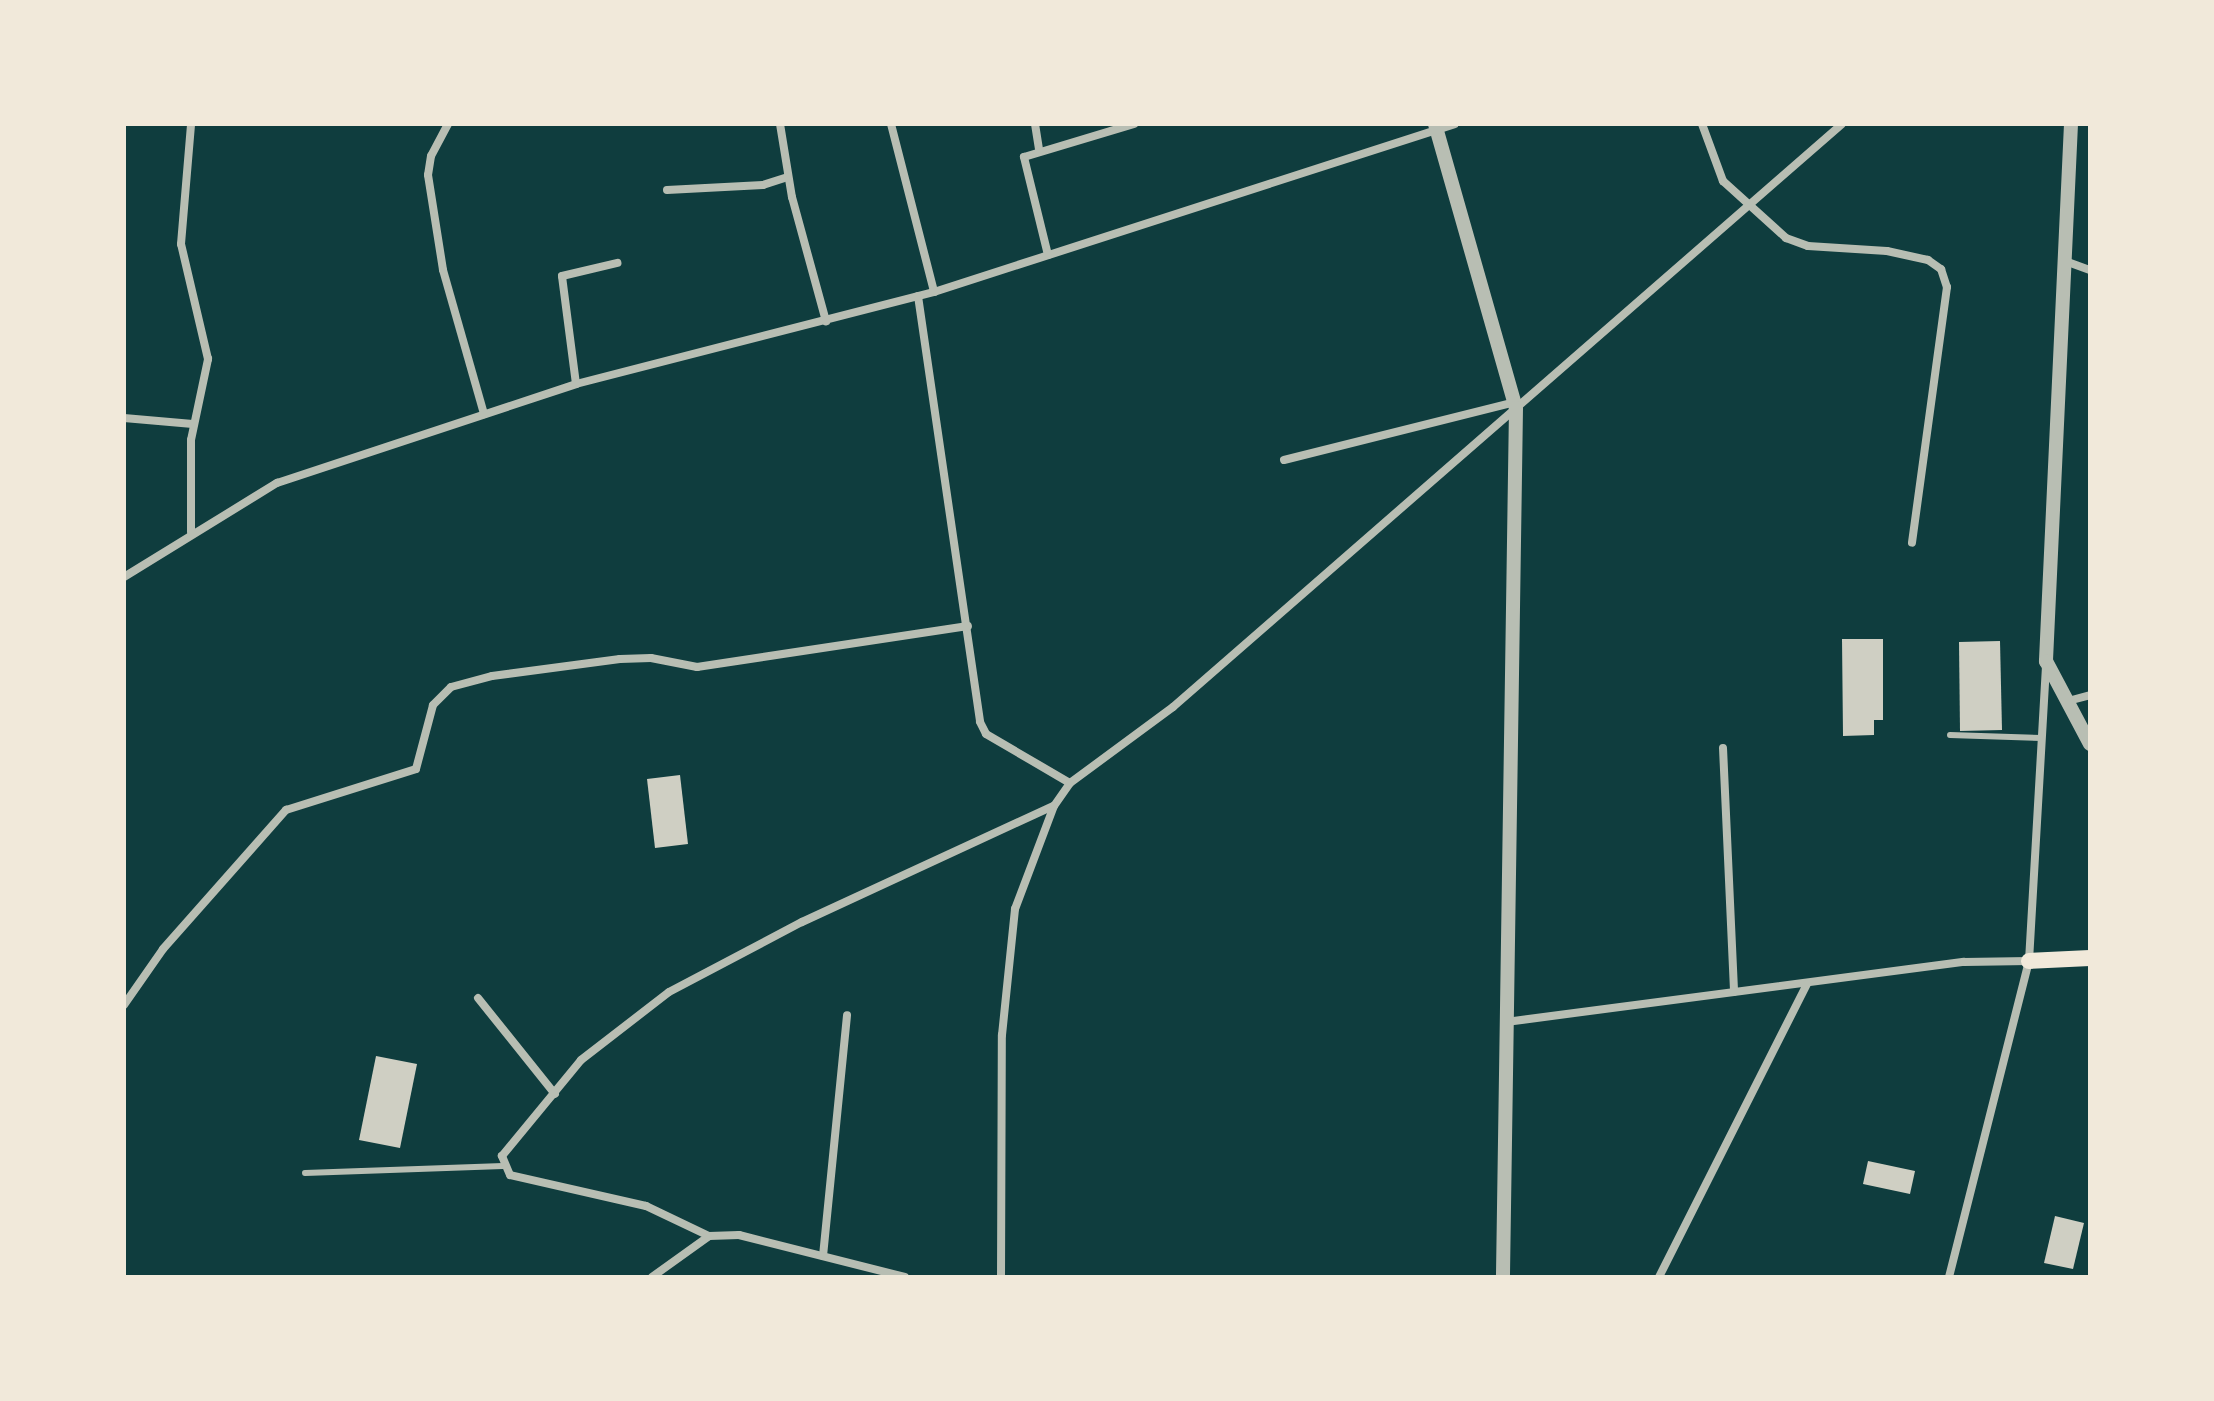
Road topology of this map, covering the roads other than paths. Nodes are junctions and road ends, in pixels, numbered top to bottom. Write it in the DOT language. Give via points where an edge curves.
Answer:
graph roads {
  1 [pos="191,124"];
  2 [pos="448,124"];
  3 [pos="780,124"];
  4 [pos="891,124"];
  5 [pos="1035,124"];
  6 [pos="1134,124"];
  7 [pos="1455,124"];
  8 [pos="1702,124"];
  9 [pos="1842,124"];
  10 [pos="2071,124"];
  11 [pos="1436,127"];
  12 [pos="1039,149"];
  13 [pos="788,177"];
  14 [pos="667,190"];
  15 [pos="1751,202"];
  16 [pos="1048,255"];
  17 [pos="2065,261"];
  18 [pos="617,263"];
  19 [pos="2090,270"];
  20 [pos="934,292"];
  21 [pos="918,296"];
  22 [pos="826,321"];
  23 [pos="576,384"];
  24 [pos="1516,405"];
  25 [pos="484,414"];
  26 [pos="124,418"];
  27 [pos="193,424"];
  28 [pos="1284,460"];
  29 [pos="191,532"];
  30 [pos="1912,543"];
  31 [pos="124,577"];
  32 [pos="968,626"];
  33 [pos="2046,661"];
  34 [pos="2090,695"];
  35 [pos="2068,701"];
  36 [pos="1950,735"];
  37 [pos="2042,738"];
  38 [pos="2090,744"];
  39 [pos="1723,748"];
  40 [pos="1070,783"];
  41 [pos="1054,806"];
  42 [pos="2090,958"];
  43 [pos="2029,961"];
  44 [pos="1807,984"];
  45 [pos="1734,992"];
  46 [pos="478,998"];
  47 [pos="124,1005"];
  48 [pos="847,1015"];
  49 [pos="1506,1022"];
  50 [pos="555,1094"];
  51 [pos="503,1166"];
  52 [pos="305,1173"];
  53 [pos="709,1236"];
  54 [pos="823,1256"];
  55 [pos="652,1277"];
  56 [pos="905,1277"];
  57 [pos="1001,1277"];
  58 [pos="1503,1277"];
  59 [pos="1659,1277"];
  60 [pos="1949,1277"];
  1 -- 27 [label="street" via="181,244 208,359"];
  2 -- 25 [label="street" via="431,156 428,175 443,270"];
  3 -- 13 [label="street"];
  4 -- 20 [label="street"];
  5 -- 12 [label="street"];
  6 -- 12 [label="street"];
  7 -- 11 [label="street"];
  8 -- 15 [label="street" via="1723,181"];
  9 -- 15 [label="street"];
  10 -- 17 [label="street"];
  11 -- 16 [label="street"];
  11 -- 24 [label="street"];
  12 -- 16 [label="street" via="1023,161"];
  13 -- 14 [label="street" via="763,185"];
  13 -- 22 [label="street"];
  15 -- 24 [label="street"];
  15 -- 30 [label="street" via="1797,244 1887,251 1928,260 1941,269 1947,287"];
  16 -- 20 [label="street"];
  17 -- 19 [label="street"];
  17 -- 33 [label="street"];
  18 -- 23 [label="street" via="562,276"];
  20 -- 21 [label="street"];
  21 -- 22 [label="street"];
  21 -- 32 [label="street"];
  22 -- 23 [label="street"];
  23 -- 25 [label="street"];
  24 -- 28 [label="street"];
  24 -- 40 [label="street" via="1173,707"];
  24 -- 49 [label="street"];
  25 -- 29 [label="street" via="277,483"];
  26 -- 27 [label="street"];
  27 -- 29 [label="street"];
  29 -- 31 [label="street"];
  32 -- 40 [label="street" via="986,734"];
  32 -- 47 [label="street" via="697,667 651,658 620,659 492,676 451,687 433,705 416,769 286,810 163,949"];
  33 -- 35 [label="street"];
  33 -- 37 [label="street"];
  34 -- 35 [label="street"];
  35 -- 38 [label="street"];
  36 -- 37 [label="lane"];
  37 -- 43 [label="street"];
  39 -- 45 [label="street"];
  40 -- 41 [label="street"];
  41 -- 50 [label="street" via="802,922 669,992 581,1060"];
  41 -- 57 [label="street" via="1015,909 1007,971"];
  42 -- 43 [label="main road"];
  43 -- 44 [label="street" via="1964,962"];
  43 -- 60 [label="street"];
  44 -- 45 [label="street"];
  44 -- 59 [label="street"];
  45 -- 49 [label="street"];
  46 -- 50 [label="street"];
  48 -- 54 [label="street"];
  49 -- 58 [label="street"];
  50 -- 51 [label="street" via="502,1156"];
  51 -- 52 [label="lane"];
  51 -- 53 [label="street" via="510,1175 646,1206"];
  53 -- 54 [label="street" via="739,1235"];
  53 -- 55 [label="street"];
  54 -- 56 [label="street"];
}
